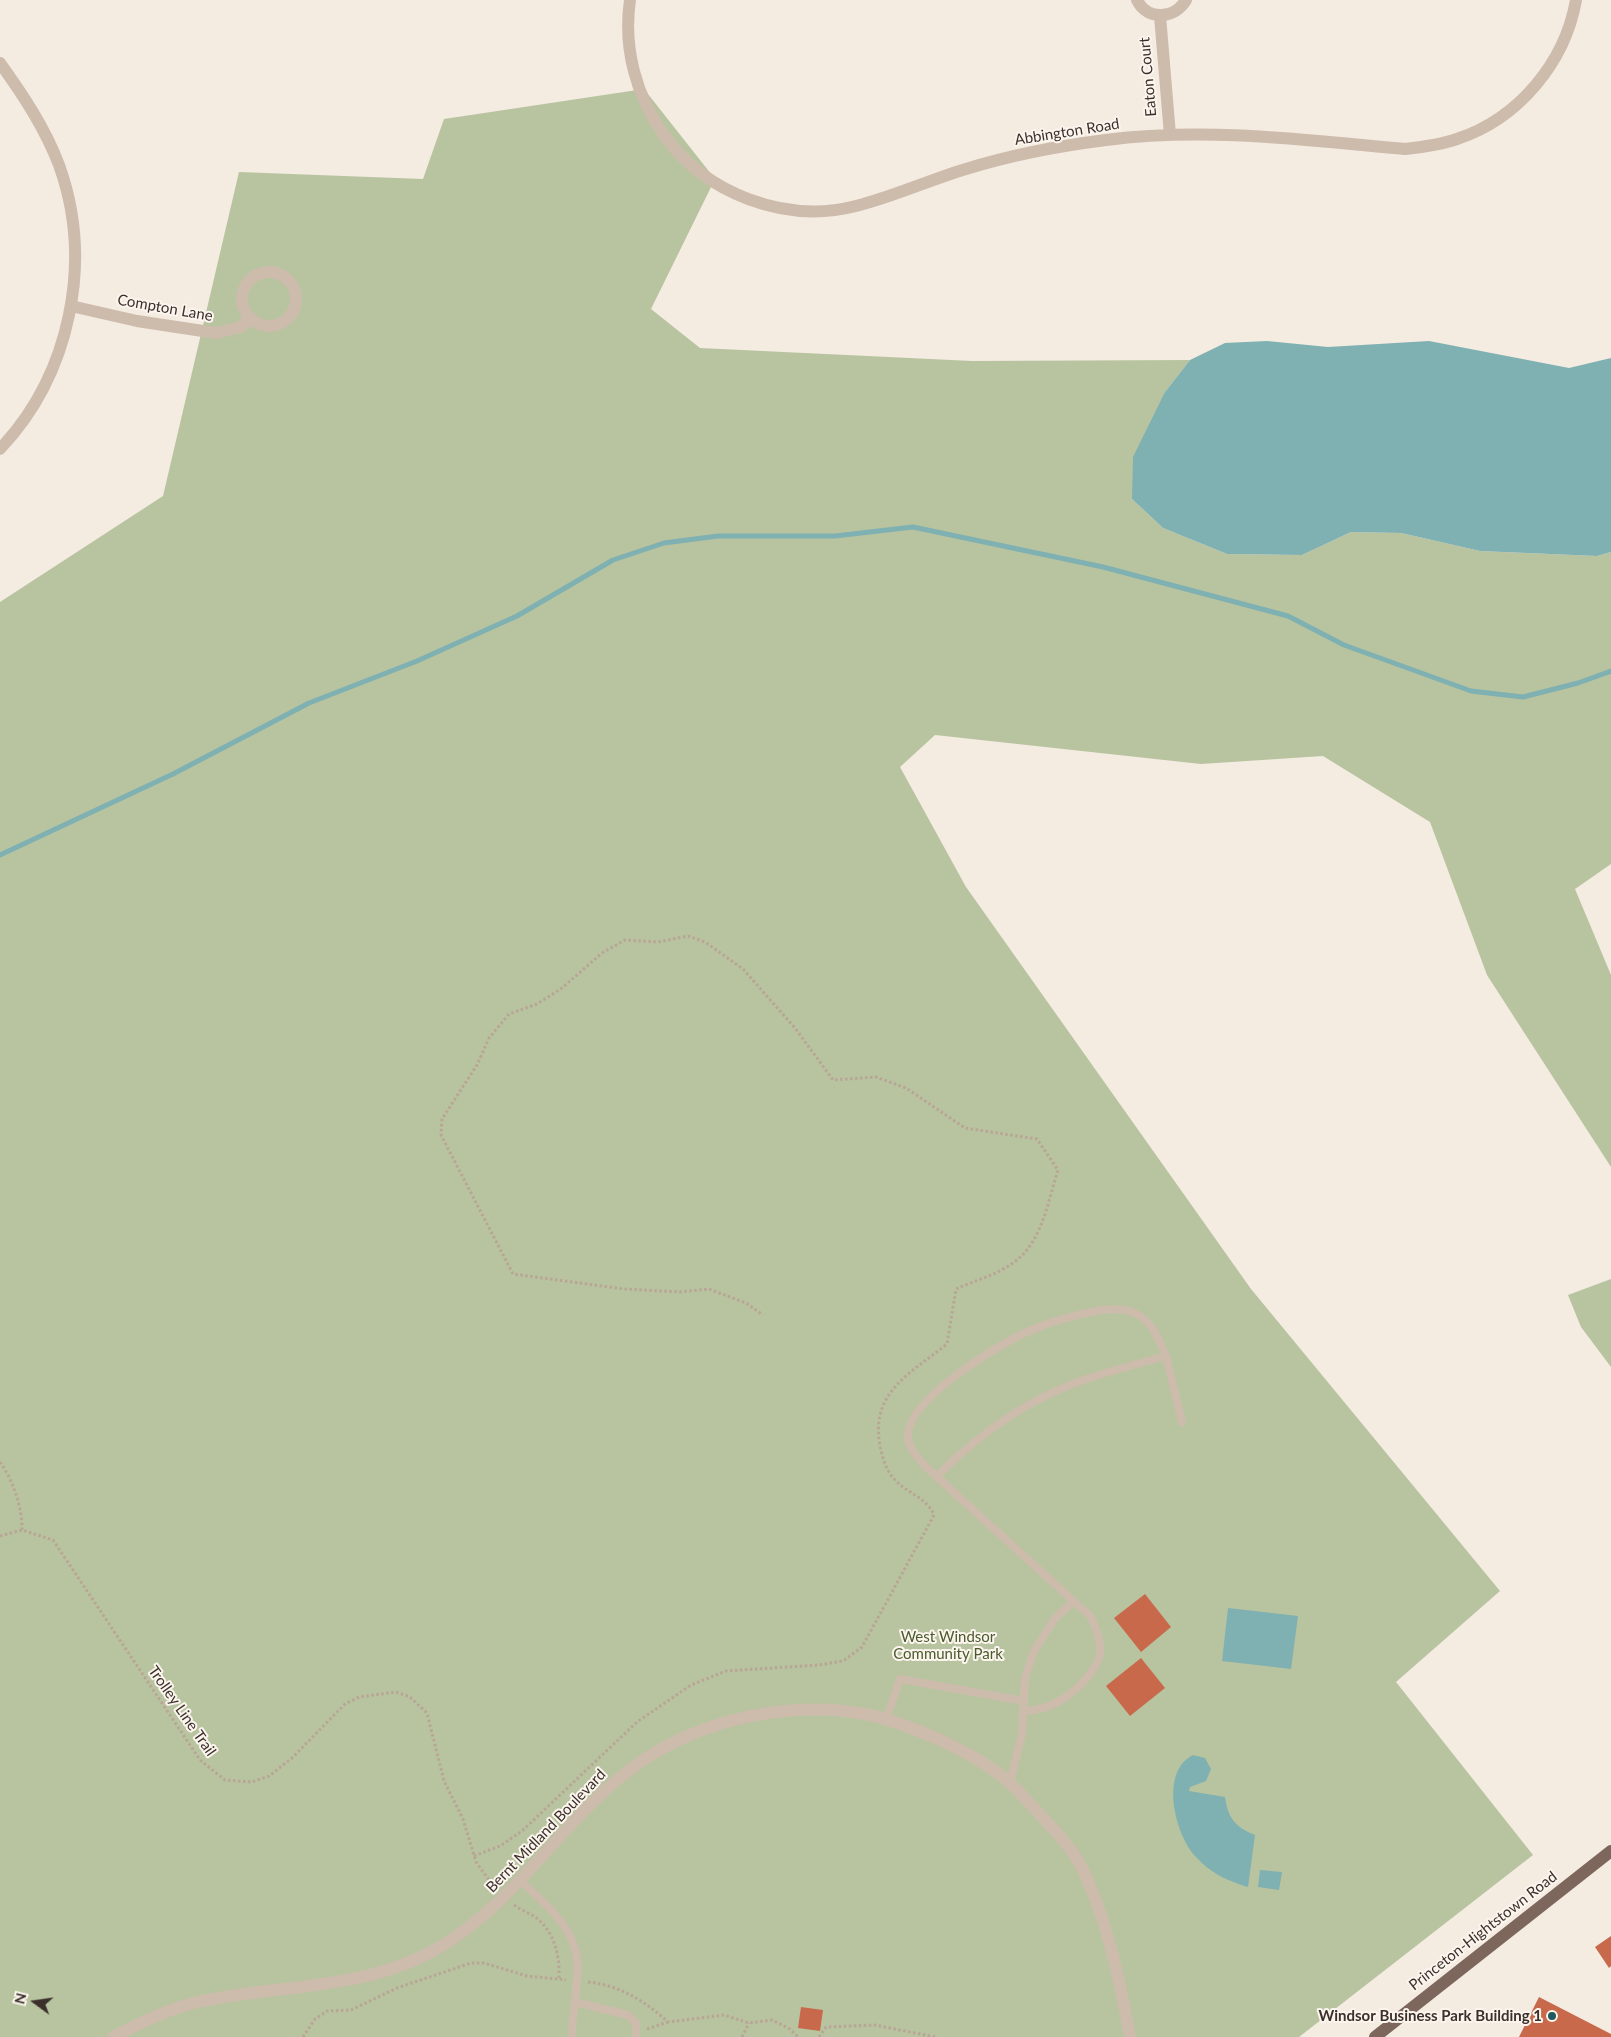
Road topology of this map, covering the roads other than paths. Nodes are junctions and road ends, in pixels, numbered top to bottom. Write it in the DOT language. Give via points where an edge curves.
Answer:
graph roads {
  1 [pos="630,0"];
  2 [pos="1137,0"];
  3 [pos="1186,0"];
  4 [pos="1576,0"];
  5 [pos="1160,16"];
  6 [pos="0,63"];
  7 [pos="1170,135"];
  8 [pos="71,306"];
  9 [pos="250,318"];
  10 [pos="0,449"];
  11 [pos="1166,1356"];
  12 [pos="1182,1422"];
  13 [pos="937,1476"];
  14 [pos="1073,1602"];
  15 [pos="1024,1701"];
  16 [pos="1023,1712"];
  17 [pos="886,1720"];
  18 [pos="1010,1783"];
  19 [pos="1611,1851"];
  20 [pos="520,1881"];
  21 [pos="575,2002"];
  22 [pos="636,2034"];
  23 [pos="113,2037"];
  24 [pos="572,2037"];
  25 [pos="1130,2037"];
  26 [pos="1375,2037"];
  1 -- 7 [label="street, Abbington Road" via="628,42 634,71 656,124 694,168 718,185 768,206 800,211 855,206 997,160 1107,140"];
  2 -- 5 [label="street, Eaton Court" via="1146,11"];
  3 -- 5 [label="street, Eaton Court" via="1176,11"];
  4 -- 7 [label="street, Abbington Road" via="1563,43 1532,90 1511,110 1458,139 1405,149 1238,134"];
  5 -- 7 [label="street, Eaton Court"];
  6 -- 8 [label="street" via="33,111 59,166 70,203 75,272"];
  8 -- 9 [label="street, Compton Lane" via="137,321 216,333 241,327"];
  8 -- 10 [label="street" via="62,344 48,380 31,410"];
  9 -- 9 [label="street" via="269,326 285,321 296,303 295,291 288,280 278,273 254,276 242,295 242,304"];
  11 -- 12 [label="lane"];
  11 -- 13 [label="lane" via="1088,1378 1040,1399 964,1449"];
  11 -- 13 [label="lane" via="1152,1325 1129,1311 1094,1311 1030,1331 982,1356 938,1390 914,1414 908,1432 909,1446"];
  13 -- 14 [label="lane"];
  14 -- 15 [label="lane" via="1055,1618 1034,1651 1025,1678"];
  14 -- 16 [label="lane" via="1092,1617 1098,1634 1099,1657 1089,1674 1071,1693 1050,1706"];
  15 -- 16 [label="lane"];
  15 -- 17 [label="lane" via="900,1679"];
  16 -- 18 [label="lane" via="1022,1734"];
  17 -- 18 [label="street, Bernt Midland Boulevard" via="968,1753"];
  17 -- 20 [label="street, Bernt Midland Boulevard" via="871,1715 822,1710 772,1713 722,1722 681,1740 645,1758 604,1790"];
  18 -- 25 [label="street, Bernt Midland Boulevard" via="1057,1832 1081,1867 1118,1970"];
  19 -- 26 [label="main road, Princeton-Hightstown Road"];
  20 -- 21 [label="lane" via="545,1903 567,1930 578,1958"];
  20 -- 23 [label="street, Bernt Midland Boulevard" via="505,1898 438,1948 392,1970 315,1986 198,2002 154,2016"];
  21 -- 22 [label="lane" via="628,2015 636,2024"];
  21 -- 24 [label="lane"];
}
